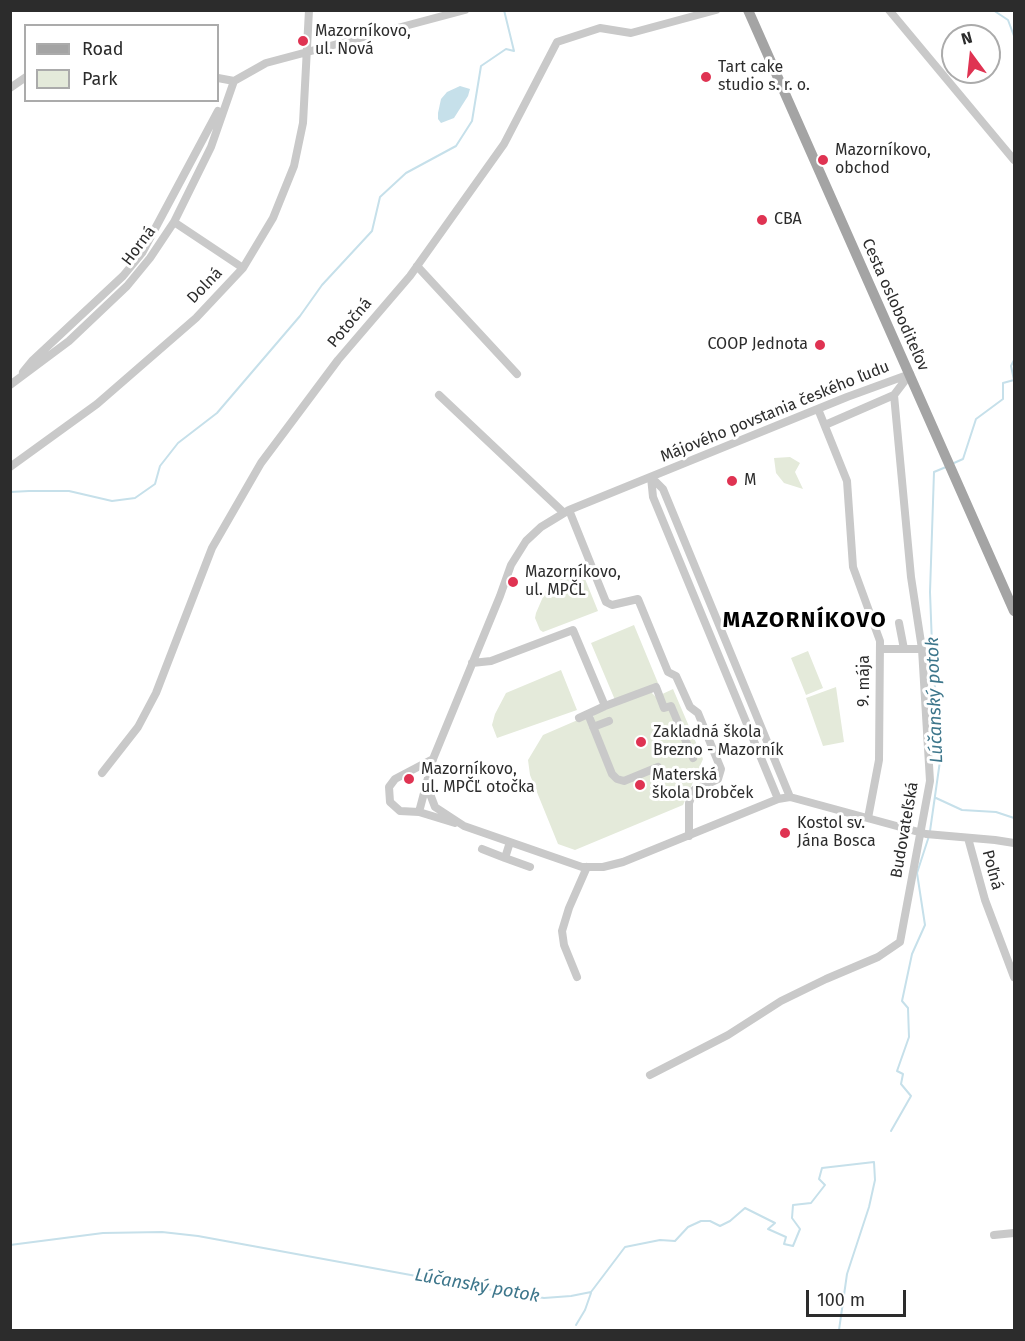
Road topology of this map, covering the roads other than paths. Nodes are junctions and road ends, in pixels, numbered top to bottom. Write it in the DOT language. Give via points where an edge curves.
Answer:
graph roads {
  1 [pos="309,10"];
  2 [pos="465,10"];
  3 [pos="716,10"];
  4 [pos="748,10"];
  5 [pos="889,10"];
  6 [pos="308,53"];
  7 [pos="24,78"];
  8 [pos="219,78"];
  9 [pos="234,81"];
  10 [pos="10,88"];
  11 [pos="228,93"];
  12 [pos="1014,160"];
  13 [pos="174,222"];
  14 [pos="417,266"];
  15 [pos="243,268"];
  16 [pos="517,374"];
  17 [pos="910,374"];
  18 [pos="19,377"];
  19 [pos="10,385"];
  20 [pos="439,395"];
  21 [pos="894,395"];
  22 [pos="818,409"];
  23 [pos="825,425"];
  24 [pos="10,467"];
  25 [pos="651,477"];
  26 [pos="567,512"];
  27 [pos="1014,610"];
  28 [pos="899,623"];
  29 [pos="880,649"];
  30 [pos="904,649"];
  31 [pos="922,649"];
  32 [pos="472,663"];
  33 [pos="605,706"];
  34 [pos="588,714"];
  35 [pos="579,718"];
  36 [pos="609,721"];
  37 [pos="593,728"];
  38 [pos="693,758"];
  39 [pos="433,759"];
  40 [pos="658,767"];
  41 [pos="102,773"];
  42 [pos="427,786"];
  43 [pos="790,796"];
  44 [pos="778,799"];
  45 [pos="419,812"];
  46 [pos="868,818"];
  47 [pos="464,826"];
  48 [pos="927,834"];
  49 [pos="689,836"];
  50 [pos="968,837"];
  51 [pos="510,842"];
  52 [pos="1014,843"];
  53 [pos="482,849"];
  54 [pos="505,858"];
  55 [pos="530,867"];
  56 [pos="587,867"];
  57 [pos="577,977"];
  58 [pos="1014,977"];
  59 [pos="650,1075"];
  60 [pos="1014,1233"];
  61 [pos="994,1235"];
  1 -- 6 [label="street, Dolná"];
  2 -- 6 [label="street"];
  3 -- 14 [label="street, Potočná" via="631,33 600,28 557,42 504,144"];
  4 -- 17 [label="main road, Cesta osloboditeľov"];
  5 -- 12 [label="street"];
  6 -- 9 [label="street" via="266,63"];
  6 -- 15 [label="street, Dolná" via="303,123 294,166 273,218"];
  7 -- 10 [label="street"];
  8 -- 9 [label="street"];
  9 -- 11 [label="street, Horná"];
  11 -- 13 [label="street, Horná" via="211,147"];
  11 -- 18 [label="street, Horná" via="142,253"];
  13 -- 15 [label="street"];
  13 -- 18 [label="street, Horná" via="127,286 69,341"];
  14 -- 16 [label="street"];
  14 -- 41 [label="street, Potočná" via="338,360 261,463 212,548 156,693 138,727"];
  15 -- 24 [label="street, Dolná" via="196,318 98,404"];
  17 -- 21 [label="street"];
  17 -- 22 [label="street, Májového povstania českého ľudu"];
  17 -- 27 [label="main road, Cesta osloboditeľov"];
  18 -- 19 [label="street, Horná"];
  20 -- 26 [label="street"];
  21 -- 23 [label="street"];
  21 -- 31 [label="street, Budovateľská" via="911,578"];
  22 -- 23 [label="street, 9. mája"];
  22 -- 25 [label="street, Májového povstania českého ľudu"];
  23 -- 29 [label="street, 9. mája" via="847,482 853,567"];
  25 -- 26 [label="street, Májového povstania českého ľudu"];
  25 -- 43 [label="street" via="663,489"];
  25 -- 44 [label="street, Májového povstania českého ľudu" via="653,497"];
  26 -- 32 [label="street, Májového povstania českého ľudu" via="541,527 516,555"];
  26 -- 49 [label="street" via="606,602 612,605 638,599 668,672 676,676 690,707 698,713 721,769 718,779 694,790 689,803"];
  28 -- 30 [label="street"];
  29 -- 30 [label="street"];
  29 -- 46 [label="street, 9. mája" via="879,760"];
  30 -- 31 [label="street"];
  31 -- 48 [label="street, Budovateľská" via="930,781"];
  32 -- 33 [label="street" via="490,661 573,630"];
  32 -- 39 [label="street, Májového povstania českého ľudu"];
  33 -- 34 [label="street"];
  33 -- 38 [label="street" via="656,687 664,708 671,706"];
  34 -- 35 [label="street"];
  34 -- 37 [label="street"];
  36 -- 37 [label="street"];
  37 -- 40 [label="street" via="617,779 624,781"];
  39 -- 42 [label="street, Májového povstania českého ľudu"];
  39 -- 45 [label="street" via="395,779 389,787 390,802 400,811"];
  42 -- 45 [label="street, Májového povstania českého ľudu"];
  42 -- 47 [label="street" via="435,807"];
  43 -- 44 [label="street"];
  43 -- 46 [label="street"];
  44 -- 49 [label="street"];
  45 -- 47 [label="street"];
  46 -- 48 [label="street"];
  47 -- 51 [label="street"];
  48 -- 50 [label="street"];
  48 -- 59 [label="street, Budovateľská" via="900,942 878,957 781,1001 728,1035"];
  49 -- 56 [label="street" via="623,862"];
  50 -- 52 [label="street"];
  50 -- 58 [label="street, Poľná" via="985,900"];
  51 -- 54 [label="street"];
  51 -- 56 [label="street"];
  53 -- 54 [label="street"];
  54 -- 55 [label="street"];
  56 -- 57 [label="street" via="562,931"];
  60 -- 61 [label="street"];
}
